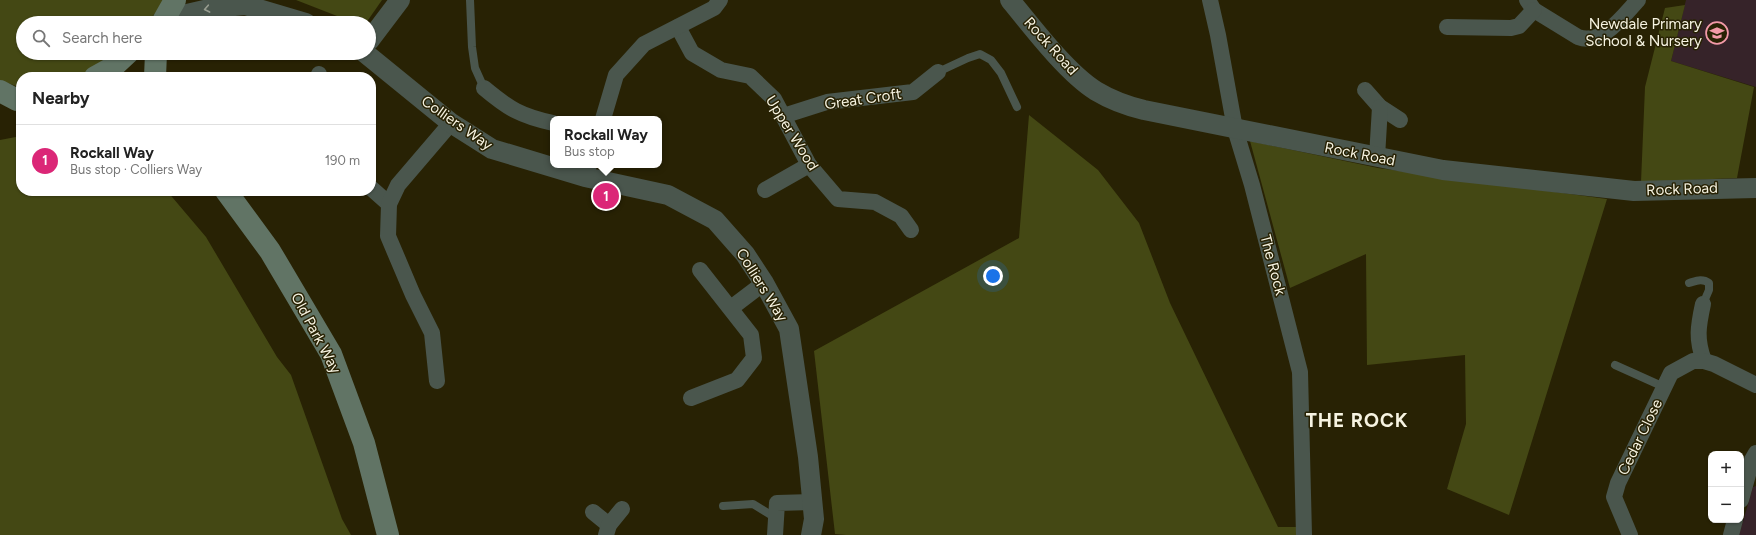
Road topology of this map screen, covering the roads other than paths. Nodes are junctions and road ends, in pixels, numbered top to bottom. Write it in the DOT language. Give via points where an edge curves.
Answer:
graph roads {
  1 [pos="175,0"];
  2 [pos="400,0"];
  3 [pos="470,0"];
  4 [pos="720,0"];
  5 [pos="1010,0"];
  6 [pos="1210,0"];
  7 [pos="1638,0"];
  8 [pos="242,3"];
  9 [pos="1531,5"];
  10 [pos="166,16"];
  11 [pos="182,16"];
  12 [pos="284,16"];
  13 [pos="678,27"];
  14 [pos="1447,27"];
  15 [pos="376,32"];
  16 [pos="120,60"];
  17 [pos="156,60"];
  18 [pos="374,60"];
  19 [pos="104,72"];
  20 [pos="155,72"];
  21 [pos="938,72"];
  22 [pos="484,88"];
  23 [pos="1366,90"];
  24 [pos="1016,106"];
  25 [pos="1380,107"];
  26 [pos="604,116"];
  27 [pos="783,116"];
  28 [pos="1400,120"];
  29 [pos="451,122"];
  30 [pos="550,122"];
  31 [pos="1235,129"];
  32 [pos="1377,157"];
  33 [pos="550,162"];
  34 [pos="809,165"];
  35 [pos="574,168"];
  36 [pos="587,171"];
  37 [pos="1756,188"];
  38 [pos="765,190"];
  39 [pos="376,192"];
  40 [pos="230,196"];
  41 [pos="389,204"];
  42 [pos="911,230"];
  43 [pos="700,270"];
  44 [pos="764,283"];
  45 [pos="1689,283"];
  46 [pos="1703,304"];
  47 [pos="731,308"];
  48 [pos="1704,361"];
  49 [pos="1615,365"];
  50 [pos="437,381"];
  51 [pos="1756,385"];
  52 [pos="1664,387"];
  53 [pos="691,398"];
  54 [pos="1756,453"];
  55 [pos="1744,489"];
  56 [pos="812,502"];
  57 [pos="723,506"];
  58 [pos="622,508"];
  59 [pos="592,512"];
  60 [pos="776,518"];
  61 [pos="1734,523"];
  62 [pos="607,530"];
  63 [pos="388,535"];
  64 [pos="775,535"];
  65 [pos="811,535"];
  66 [pos="1304,535"];
  67 [pos="1630,535"];
  68 [pos="1731,535"];
  1 -- 10 [label="main road"];
  2 -- 15 [label="street"];
  3 -- 22 [label="lane" via="475,68"];
  4 -- 13 [label="street" via="714,8"];
  5 -- 31 [label="street, Rock Road" via="1068,66 1086,84 1099,92 1136,108"];
  6 -- 31 [label="street, The Rock"];
  7 -- 9 [label="street" via="1603,34 1586,40"];
  8 -- 11 [label="street, one-way"];
  8 -- 12 [label="street"];
  9 -- 14 [label="street" via="1519,26"];
  13 -- 26 [label="street" via="644,44 616,75"];
  13 -- 27 [label="street, Upper Wood" via="692,53 721,70 750,76 774,99"];
  16 -- 19 [label="main road"];
  17 -- 20 [label="main road"];
  18 -- 29 [label="street, Colliers Way"];
  21 -- 24 [label="lane" via="980,54 991,60 1001,73"];
  21 -- 27 [label="street, Great Croft" via="914,92 827,102"];
  22 -- 30 [label="street" via="505,106 532,119"];
  23 -- 25 [label="street"];
  25 -- 28 [label="street"];
  25 -- 32 [label="street"];
  27 -- 34 [label="street, Upper Wood"];
  29 -- 33 [label="street, Colliers Way" via="492,149"];
  29 -- 41 [label="street" via="398,185"];
  31 -- 32 [label="street, Rock Road"];
  31 -- 66 [label="street, The Rock" via="1300,372"];
  32 -- 37 [label="street, Rock Road" via="1443,170 1634,191"];
  34 -- 38 [label="street"];
  34 -- 42 [label="street, Upper Wood" via="838,199 876,202 901,216"];
  35 -- 36 [label="street, Colliers Way"];
  36 -- 44 [label="street, Colliers Way" via="668,194 714,220 745,254"];
  39 -- 41 [label="street"];
  40 -- 63 [label="main road, Old Park Way" via="270,251 331,354 364,443"];
  41 -- 50 [label="street" via="388,236 432,333"];
  43 -- 47 [label="street"];
  44 -- 47 [label="street"];
  44 -- 56 [label="street, Colliers Way" via="789,329"];
  45 -- 46 [label="lane" via="1699,280 1709,283"];
  46 -- 48 [label="street" via="1698,334 1699,348"];
  47 -- 53 [label="street" via="751,335 754,358 737,380"];
  48 -- 51 [label="street"];
  48 -- 52 [label="street, Cedar Close" via="1694,361 1671,373"];
  49 -- 52 [label="lane"];
  52 -- 67 [label="street, Cedar Close" via="1618,483 1614,497"];
  54 -- 55 [label="street"];
  56 -- 60 [label="street" via="777,503"];
  56 -- 65 [label="street, Colliers Way" via="814,519"];
  57 -- 60 [label="lane" via="753,504"];
  58 -- 62 [label="street"];
  59 -- 62 [label="street"];
  60 -- 64 [label="street"];
  61 -- 68 [label="street"];
}
